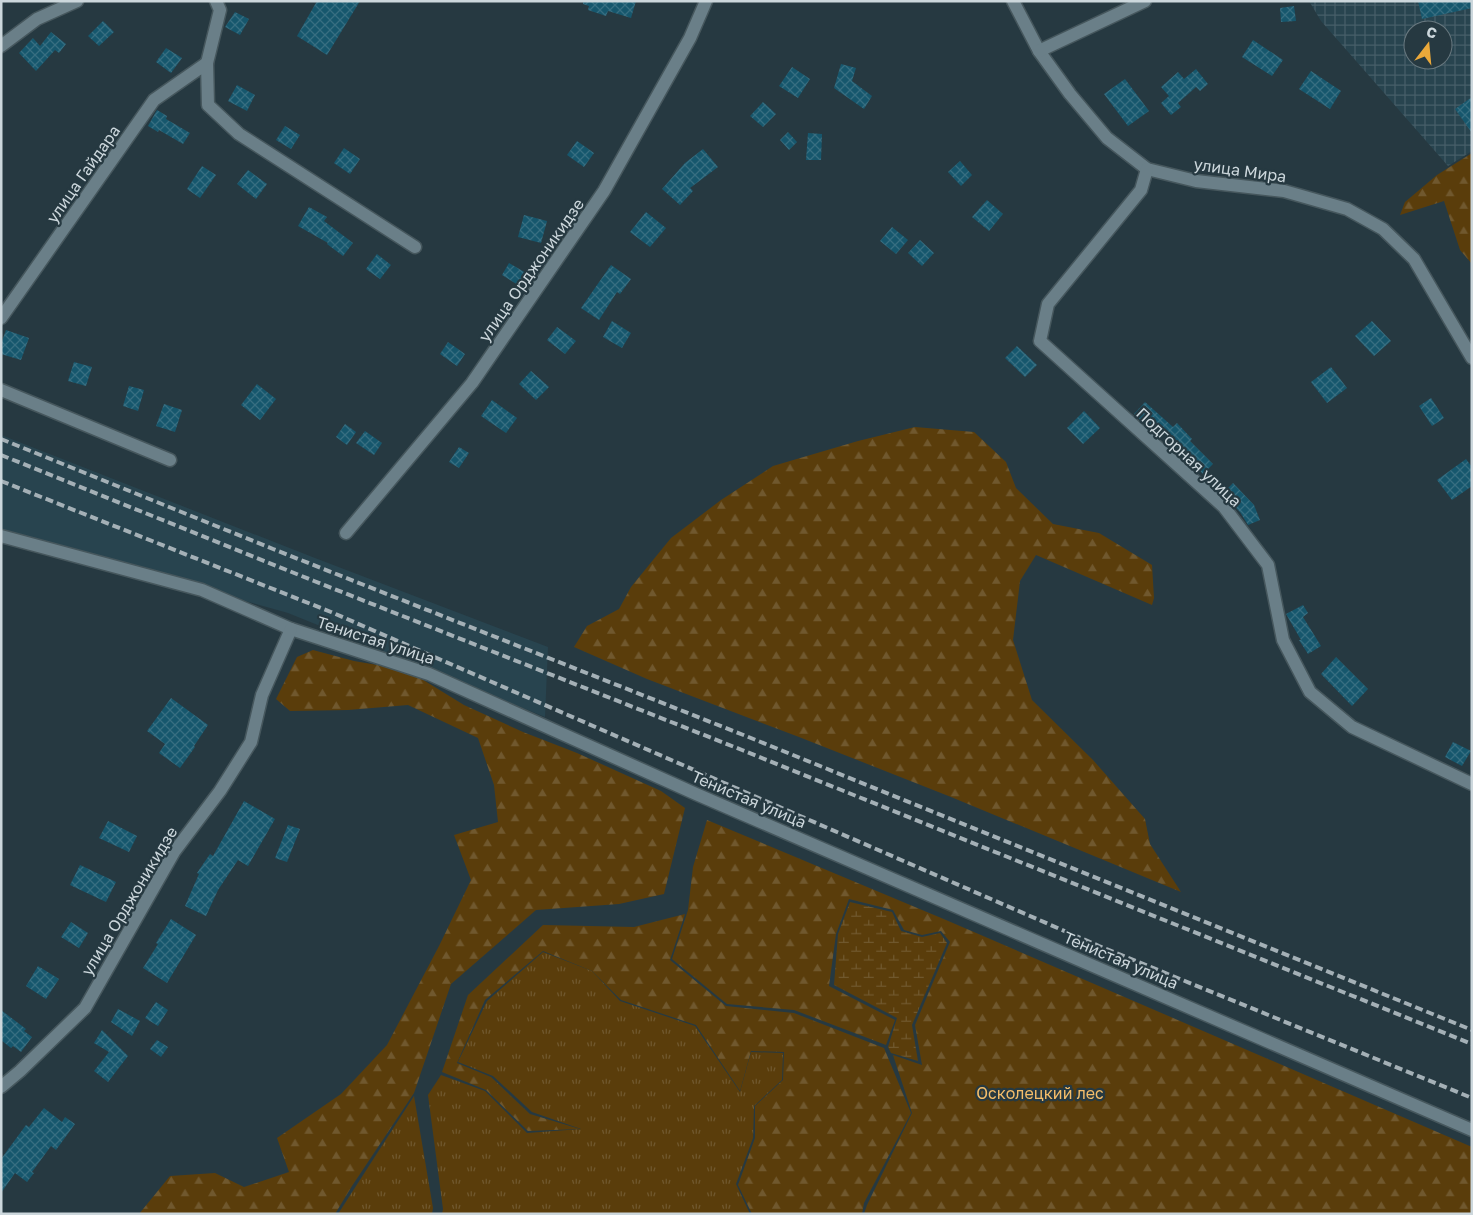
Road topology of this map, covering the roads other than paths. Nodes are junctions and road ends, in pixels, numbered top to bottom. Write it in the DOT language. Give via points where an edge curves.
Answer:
graph roads {
  1 [pos="77,1"];
  2 [pos="216,1"];
  3 [pos="706,1"];
  4 [pos="1013,1"];
  5 [pos="1145,1"];
  6 [pos="1,46"];
  7 [pos="1039,52"];
  8 [pos="206,63"];
  9 [pos="1147,170"];
  10 [pos="415,247"];
  11 [pos="1,318"];
  12 [pos="1472,358"];
  13 [pos="1,390"];
  14 [pos="170,460"];
  15 [pos="346,533"];
  16 [pos="1,536"];
  17 [pos="291,629"];
  18 [pos="1472,784"];
  19 [pos="1,1087"];
  20 [pos="1472,1130"];
  1 -- 6 [label="street" via="37,19"];
  2 -- 8 [label="street" via="220,10"];
  3 -- 15 [label="street, улица Орджоникидзе" via="690,38 604,191 472,384"];
  4 -- 7 [label="street, улица Мира"];
  5 -- 7 [label="street"];
  7 -- 9 [label="street, улица Мира" via="1107,138"];
  8 -- 10 [label="street" via="208,105 239,134"];
  8 -- 11 [label="street, улица Гайдара" via="154,100"];
  9 -- 12 [label="street, улица Мира" via="1196,181 1284,191 1347,209 1383,229 1414,259"];
  9 -- 18 [label="street, Подгорная улица" via="1141,190 1048,304 1040,341 1224,508 1268,565 1283,640 1310,692 1352,727"];
  13 -- 14 [label="street"];
  16 -- 17 [label="street, Тенистая улица" via="202,590"];
  17 -- 19 [label="street, улица Орджоникидзе" via="262,695 250,742 220,791 174,852 84,1008"];
  17 -- 20 [label="street, Тенистая улица" via="429,674 705,798"];
}
